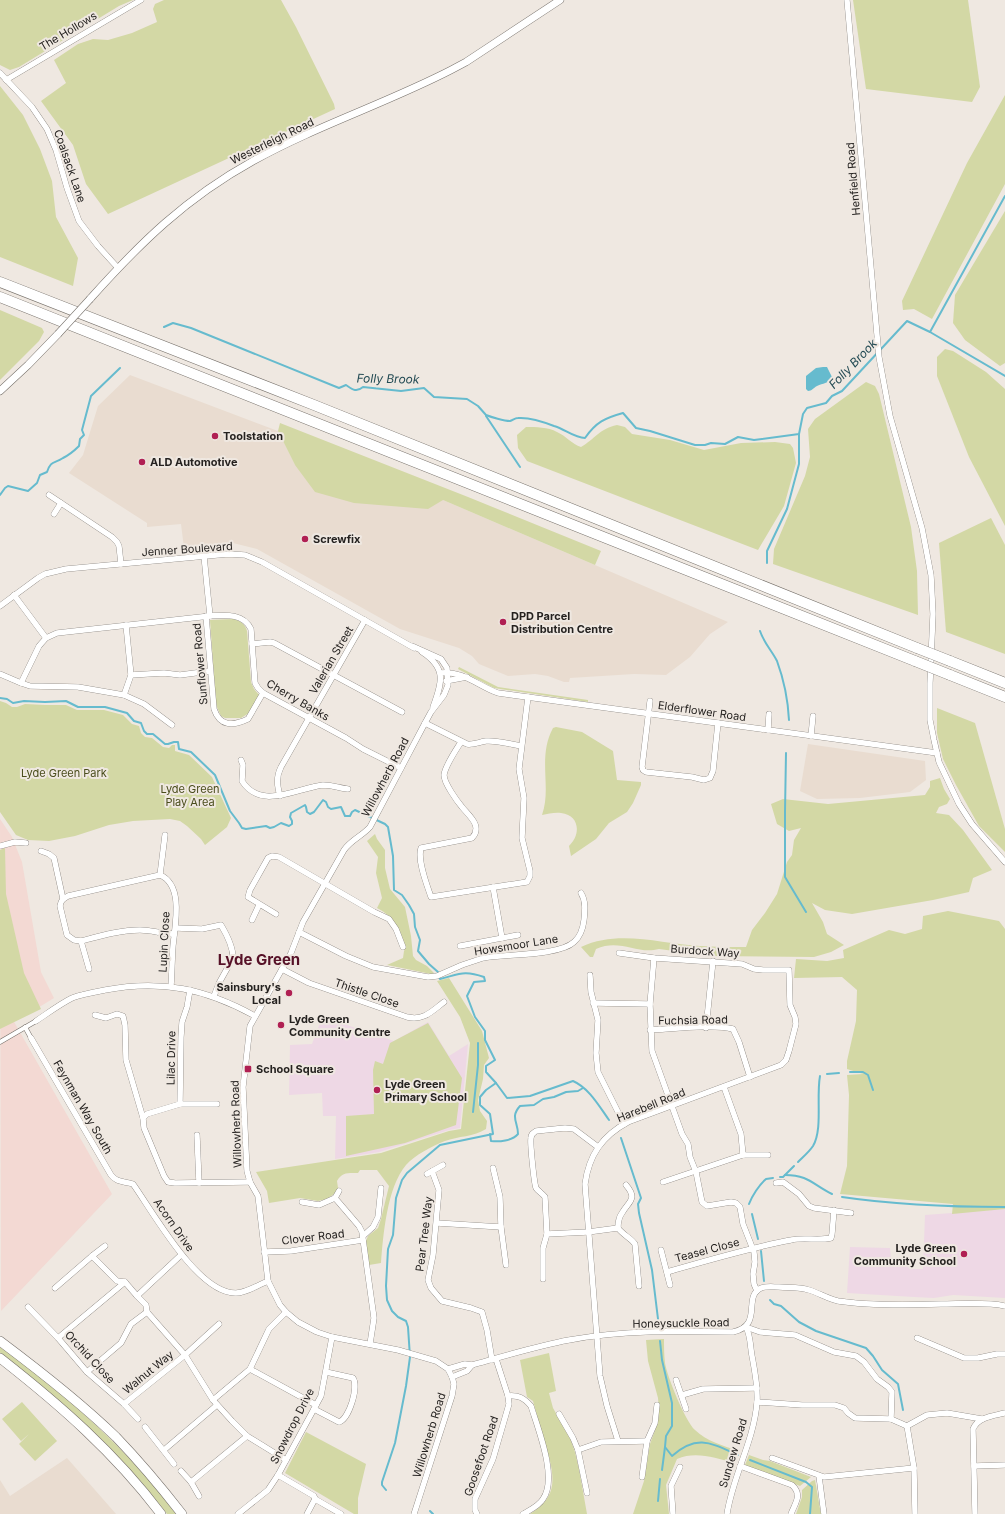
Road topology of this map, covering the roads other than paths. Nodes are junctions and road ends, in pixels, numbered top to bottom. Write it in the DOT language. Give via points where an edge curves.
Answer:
graph roads {
  1 [pos="140,0"];
  2 [pos="560,0"];
  3 [pos="847,0"];
  4 [pos="0,73"];
  5 [pos="6,80"];
  6 [pos="118,268"];
  7 [pos="0,282"];
  8 [pos="0,297"];
  9 [pos="0,391"];
  10 [pos="49,495"];
  11 [pos="61,503"];
  12 [pos="54,514"];
  13 [pos="204,556"];
  14 [pos="121,564"];
  15 [pos="14,595"];
  16 [pos="0,606"];
  17 [pos="208,616"];
  18 [pos="364,620"];
  19 [pos="126,625"];
  20 [pos="46,638"];
  21 [pos="252,644"];
  22 [pos="412,646"];
  23 [pos="210,671"];
  24 [pos="448,672"];
  25 [pos="440,673"];
  26 [pos="0,674"];
  27 [pos="131,675"];
  28 [pos="334,675"];
  29 [pos="468,677"];
  30 [pos="449,681"];
  31 [pos="441,682"];
  32 [pos="21,683"];
  33 [pos="1005,683"];
  34 [pos="263,693"];
  35 [pos="124,695"];
  36 [pos="528,697"];
  37 [pos="1005,697"];
  38 [pos="650,701"];
  39 [pos="402,712"];
  40 [pos="431,712"];
  41 [pos="649,714"];
  42 [pos="769,714"];
  43 [pos="813,716"];
  44 [pos="309,718"];
  45 [pos="425,723"];
  46 [pos="718,723"];
  47 [pos="172,725"];
  48 [pos="768,730"];
  49 [pos="811,736"];
  50 [pos="461,742"];
  51 [pos="521,746"];
  52 [pos="937,753"];
  53 [pos="241,760"];
  54 [pos="400,768"];
  55 [pos="348,789"];
  56 [pos="280,796"];
  57 [pos="165,834"];
  58 [pos="26,843"];
  59 [pos="0,846"];
  60 [pos="41,851"];
  61 [pos="1005,862"];
  62 [pos="160,875"];
  63 [pos="324,884"];
  64 [pos="493,887"];
  65 [pos="581,893"];
  66 [pos="63,898"];
  67 [pos="259,904"];
  68 [pos="276,914"];
  69 [pos="252,920"];
  70 [pos="175,931"];
  71 [pos="299,932"];
  72 [pos="518,935"];
  73 [pos="502,938"];
  74 [pos="81,941"];
  75 [pos="460,946"];
  76 [pos="404,947"];
  77 [pos="619,954"];
  78 [pos="654,958"];
  79 [pos="713,961"];
  80 [pos="89,969"];
  81 [pos="282,969"];
  82 [pos="788,970"];
  83 [pos="590,975"];
  84 [pos="171,986"];
  85 [pos="190,990"];
  86 [pos="214,996"];
  87 [pos="444,1002"];
  88 [pos="593,1003"];
  89 [pos="650,1004"];
  90 [pos="96,1015"];
  91 [pos="256,1016"];
  92 [pos="36,1020"];
  93 [pos="25,1027"];
  94 [pos="706,1028"];
  95 [pos="650,1030"];
  96 [pos="31,1038"];
  97 [pos="0,1042"];
  98 [pos="750,1077"];
  99 [pos="724,1087"];
  100 [pos="180,1104"];
  101 [pos="216,1104"];
  102 [pos="672,1106"];
  103 [pos="143,1118"];
  104 [pos="624,1124"];
  105 [pos="197,1135"];
  106 [pos="598,1147"];
  107 [pos="743,1155"];
  108 [pos="768,1155"];
  109 [pos="443,1165"];
  110 [pos="493,1168"];
  111 [pos="696,1172"];
  112 [pos="250,1182"];
  113 [pos="664,1182"];
  114 [pos="198,1183"];
  115 [pos="776,1183"];
  116 [pos="133,1184"];
  117 [pos="626,1185"];
  118 [pos="381,1188"];
  119 [pos="339,1190"];
  120 [pos="335,1198"];
  121 [pos="302,1202"];
  122 [pos="834,1210"];
  123 [pos="851,1213"];
  124 [pos="437,1223"];
  125 [pos="501,1227"];
  126 [pos="618,1228"];
  127 [pos="588,1232"];
  128 [pos="547,1234"];
  129 [pos="363,1238"];
  130 [pos="105,1246"];
  131 [pos="753,1248"];
  132 [pos="661,1250"];
  133 [pos="264,1252"];
  134 [pos="181,1255"];
  135 [pos="92,1256"];
  136 [pos="506,1265"];
  137 [pos="667,1272"];
  138 [pos="543,1279"];
  139 [pos="268,1281"];
  140 [pos="124,1282"];
  141 [pos="670,1285"];
  142 [pos="639,1286"];
  143 [pos="55,1288"];
  144 [pos="757,1291"];
  145 [pos="138,1296"];
  146 [pos="1005,1306"];
  147 [pos="28,1307"];
  148 [pos="147,1312"];
  149 [pos="286,1312"];
  150 [pos="219,1324"];
  151 [pos="746,1327"];
  152 [pos="332,1337"];
  153 [pos="598,1337"];
  154 [pos="58,1338"];
  155 [pos="917,1338"];
  156 [pos="0,1341"];
  157 [pos="370,1344"];
  158 [pos="1005,1354"];
  159 [pos="185,1355"];
  160 [pos="0,1358"];
  161 [pos="494,1359"];
  162 [pos="472,1366"];
  163 [pos="250,1369"];
  164 [pos="448,1369"];
  165 [pos="87,1372"];
  166 [pos="326,1372"];
  167 [pos="452,1377"];
  168 [pos="676,1380"];
  169 [pos="757,1388"];
  170 [pos="682,1395"];
  171 [pos="508,1396"];
  172 [pos="757,1402"];
  173 [pos="215,1403"];
  174 [pos="124,1404"];
  175 [pos="657,1405"];
  176 [pos="315,1407"];
  177 [pos="686,1409"];
  178 [pos="1005,1413"];
  179 [pos="559,1414"];
  180 [pos="891,1419"];
  181 [pos="982,1419"];
  182 [pos="138,1420"];
  183 [pos="907,1426"];
  184 [pos="145,1427"];
  185 [pos="247,1436"];
  186 [pos="618,1441"];
  187 [pos="647,1441"];
  188 [pos="164,1450"];
  189 [pos="578,1450"];
  190 [pos="772,1458"];
  191 [pos="286,1460"];
  192 [pos="174,1464"];
  193 [pos="1005,1465"];
  194 [pos="740,1466"];
  195 [pos="974,1466"];
  196 [pos="680,1467"];
  197 [pos="914,1468"];
  198 [pos="181,1471"];
  199 [pos="278,1475"];
  200 [pos="819,1476"];
  201 [pos="642,1477"];
  202 [pos="191,1482"];
  203 [pos="587,1493"];
  204 [pos="198,1496"];
  205 [pos="316,1499"];
  206 [pos="161,1514"];
  207 [pos="182,1514"];
  208 [pos="238,1514"];
  209 [pos="307,1514"];
  210 [pos="341,1514"];
  211 [pos="414,1514"];
  212 [pos="477,1514"];
  213 [pos="523,1514"];
  214 [pos="673,1514"];
  215 [pos="727,1514"];
  216 [pos="791,1514"];
  217 [pos="824,1514"];
  218 [pos="915,1514"];
  219 [pos="975,1514"];
  1 -- 5 [label="street, The Hollows"];
  2 -- 6 [label="street, Westerleigh Road" via="466,62 276,149 231,174 172,216"];
  3 -- 52 [label="street, Henfield Road" via="877,344 890,416 922,528 931,575 934,614 930,720"];
  4 -- 5 [label="street, Coalsack Lane"];
  5 -- 6 [label="street, Coalsack Lane" via="32,107 47,129 79,221"];
  6 -- 9 [label="street, Westerleigh Road, bridge" via="58,334"];
  7 -- 33 [label="highway, bridge"];
  8 -- 37 [label="highway, bridge"];
  10 -- 11 [label="street"];
  11 -- 12 [label="street"];
  11 -- 14 [label="street" via="117,542"];
  13 -- 14 [label="street, Jenner Boulevard"];
  13 -- 17 [label="street"];
  13 -- 18 [label="street, Jenner Boulevard" via="245,555 262,562"];
  14 -- 15 [label="street, Jenner Boulevard" via="54,571 38,578"];
  15 -- 16 [label="street, Jenner Boulevard"];
  15 -- 20 [label="street"];
  17 -- 19 [label="street, Cherry Banks"];
  17 -- 21 [label="street, Cherry Banks" via="241,618 251,630"];
  17 -- 23 [label="street, Sunflower Road"];
  18 -- 22 [label="street, Jenner Boulevard"];
  18 -- 28 [label="street, Valerian Street"];
  19 -- 20 [label="street, Cherry Banks" via="63,631"];
  19 -- 27 [label="street"];
  20 -- 32 [label="street" via="39,646"];
  21 -- 28 [label="street" via="274,643"];
  21 -- 34 [label="street, Cherry Banks" via="255,683"];
  22 -- 24 [label="street, Jenner Boulevard" via="440,657"];
  22 -- 25 [label="street, Jenner Boulevard" via="430,658"];
  23 -- 27 [label="street" via="180,675 164,672"];
  23 -- 34 [label="street, Sunflower Road" via="214,709 221,721 242,722 248,719"];
  24 -- 25 [label="street, Elderflower Road"];
  24 -- 29 [label="street, Elderflower Road"];
  24 -- 30 [label="street, Jenner Boulevard"];
  25 -- 31 [label="street, Jenner Boulevard"];
  26 -- 32 [label="street"];
  27 -- 35 [label="street"];
  28 -- 39 [label="street"];
  28 -- 44 [label="street, Valerian Street"];
  29 -- 30 [label="street"];
  29 -- 36 [label="street, Elderflower Road" via="498,693"];
  30 -- 31 [label="street"];
  30 -- 40 [label="street, Willowherb Road" via="444,694"];
  31 -- 40 [label="street, Jenner Boulevard"];
  32 -- 35 [label="street" via="30,686 99,690"];
  34 -- 44 [label="street, Cherry Banks"];
  35 -- 47 [label="street" via="144,704"];
  36 -- 41 [label="street, Elderflower Road"];
  36 -- 51 [label="street"];
  38 -- 41 [label="street"];
  40 -- 45 [label="street, Willowherb Road"];
  41 -- 46 [label="street, Elderflower Road"];
  41 -- 46 [label="street" via="642,770 704,780 710,778 713,771"];
  42 -- 48 [label="street"];
  43 -- 49 [label="street"];
  44 -- 54 [label="street, Cherry Banks"];
  44 -- 56 [label="street, Valerian Street" via="278,774"];
  45 -- 50 [label="street"];
  45 -- 54 [label="street, Willowherb Road"];
  46 -- 48 [label="street, Elderflower Road"];
  48 -- 49 [label="street, Elderflower Road"];
  49 -- 52 [label="street, Elderflower Road"];
  50 -- 51 [label="street" via="474,744 493,741"];
  50 -- 64 [label="street" via="446,770 445,779 462,808 476,824 475,834 472,838 421,848 421,863 431,897"];
  51 -- 64 [label="street" via="519,769 524,798 522,838 530,876 527,882"];
  52 -- 61 [label="street, Henfield Road" via="959,804 972,824"];
  53 -- 56 [label="street" via="242,781 249,790 266,796"];
  54 -- 63 [label="street, Willowherb Road" via="370,827 349,844"];
  55 -- 56 [label="street" via="325,785"];
  57 -- 62 [label="street"];
  58 -- 59 [label="street" via="15,842"];
  60 -- 66 [label="street" via="54,858"];
  62 -- 66 [label="street"];
  62 -- 70 [label="street, Lupin Close" via="167,878 173,888 176,904"];
  63 -- 67 [label="street" via="279,857 272,856 268,858 248,893 248,897"];
  63 -- 71 [label="street, Willowherb Road"];
  63 -- 76 [label="street" via="389,919"];
  64 -- 73 [label="street"];
  65 -- 71 [label="street, Howsmoor Lane" via="585,906 583,926 580,934 570,945 545,952 483,958 428,977 373,967"];
  66 -- 74 [label="street" via="60,906 67,935"];
  67 -- 68 [label="street"];
  67 -- 69 [label="street"];
  70 -- 74 [label="street" via="164,934 142,930 124,931"];
  70 -- 84 [label="street, Lupin Close"];
  70 -- 86 [label="street" via="221,925 233,958"];
  71 -- 81 [label="street, Willowherb Road"];
  72 -- 73 [label="street"];
  73 -- 75 [label="street"];
  74 -- 80 [label="street"];
  77 -- 78 [label="street, Burdock Way"];
  78 -- 79 [label="street, Burdock Way"];
  78 -- 89 [label="street"];
  79 -- 82 [label="street, Burdock Way" via="742,964 763,970"];
  79 -- 94 [label="street"];
  81 -- 87 [label="street, Thistle Close" via="309,984 414,1019 423,1017"];
  81 -- 91 [label="street, Willowherb Road"];
  82 -- 98 [label="street, Harebell Road" via="790,1005 796,1017 796,1024 786,1060 781,1065"];
  83 -- 88 [label="street"];
  84 -- 85 [label="street"];
  84 -- 92 [label="street" via="127,987 80,996"];
  85 -- 86 [label="street"];
  85 -- 100 [label="street, Lilac Drive" via="180,1037"];
  86 -- 91 [label="street"];
  88 -- 89 [label="street"];
  88 -- 104 [label="street" via="598,1020 598,1072"];
  89 -- 95 [label="street"];
  90 -- 103 [label="street" via="106,1018 117,1014 123,1016 126,1060"];
  91 -- 112 [label="street, Willowherb Road" via="248,1035 244,1087 247,1171"];
  92 -- 93 [label="street"];
  93 -- 96 [label="street, Feynman Way South"];
  93 -- 97 [label="street"];
  94 -- 95 [label="street, Fuchsia Road"];
  94 -- 98 [label="street, Fuchsia Road" via="733,1029"];
  95 -- 102 [label="street" via="652,1051"];
  96 -- 116 [label="street, Feynman Way South" via="111,1175 121,1182"];
  98 -- 99 [label="street, Harebell Road"];
  99 -- 102 [label="street, Harebell Road"];
  99 -- 107 [label="street" via="741,1134"];
  100 -- 101 [label="street"];
  100 -- 103 [label="street" via="147,1114"];
  102 -- 104 [label="street, Harebell Road"];
  102 -- 111 [label="street" via="687,1141"];
  103 -- 114 [label="street" via="144,1128 168,1182"];
  104 -- 106 [label="street, Harebell Road"];
  105 -- 114 [label="street"];
  106 -- 127 [label="street, Harebell Road" via="587,1169 585,1184"];
  106 -- 128 [label="street" via="574,1129 532,1133 530,1139 536,1188 545,1197"];
  107 -- 108 [label="street"];
  107 -- 111 [label="street"];
  109 -- 124 [label="street, Pear Tree Way" via="429,1172 439,1190"];
  110 -- 125 [label="street" via="500,1197"];
  111 -- 113 [label="street"];
  111 -- 131 [label="street" via="704,1205 715,1206 731,1202 740,1207"];
  112 -- 114 [label="street"];
  112 -- 133 [label="street, Willowherb Road" via="258,1196"];
  115 -- 122 [label="street" via="783,1182 799,1194 809,1206"];
  116 -- 134 [label="street, Acorn Drive"];
  117 -- 126 [label="street" via="632,1194 631,1201 618,1222"];
  118 -- 129 [label="street" via="378,1217"];
  119 -- 120 [label="street"];
  120 -- 121 [label="street" via="319,1205"];
  120 -- 129 [label="street" via="359,1226"];
  122 -- 123 [label="street"];
  122 -- 131 [label="street, Teasel Close" via="831,1238 805,1238"];
  124 -- 125 [label="street"];
  124 -- 161 [label="street, Pear Tree Way" via="428,1280 430,1288 442,1301 482,1312"];
  125 -- 136 [label="street"];
  126 -- 127 [label="street"];
  126 -- 142 [label="street" via="635,1244"];
  127 -- 128 [label="street"];
  127 -- 153 [label="street, Harebell Road"];
  128 -- 138 [label="street" via="543,1248"];
  129 -- 133 [label="street, Clover Road" via="291,1251"];
  129 -- 157 [label="street" via="374,1318"];
  130 -- 135 [label="street"];
  131 -- 137 [label="street, Teasel Close"];
  131 -- 144 [label="street" via="753,1274"];
  132 -- 137 [label="street, Teasel Close"];
  133 -- 139 [label="street, Willowherb Road"];
  134 -- 139 [label="street, Acorn Drive" via="209,1281 223,1290 237,1293"];
  134 -- 145 [label="street"];
  135 -- 140 [label="street" via="117,1281"];
  135 -- 143 [label="street"];
  137 -- 141 [label="street, Teasel Close"];
  139 -- 149 [label="street, Willowherb Road"];
  140 -- 145 [label="street"];
  140 -- 154 [label="street"];
  144 -- 146 [label="street" via="766,1287 797,1288 810,1290 836,1301"];
  144 -- 151 [label="street, Honeysuckle Road" via="753,1298 751,1318"];
  145 -- 148 [label="street" via="146,1305"];
  147 -- 154 [label="street, Orchid Close"];
  148 -- 159 [label="street"];
  148 -- 165 [label="street" via="131,1324 122,1343"];
  149 -- 152 [label="street, Willowherb Road" via="298,1322"];
  149 -- 163 [label="street" via="269,1329"];
  150 -- 159 [label="street, Walnut Way"];
  151 -- 153 [label="street, Honeysuckle Road" via="733,1332 666,1331"];
  151 -- 169 [label="street, Sundew Road"];
  151 -- 180 [label="street" via="760,1332 795,1335 834,1352 860,1359 876,1379 892,1392"];
  152 -- 157 [label="street, Willowherb Road"];
  152 -- 166 [label="street, Snowdrop Drive"];
  153 -- 161 [label="street, Honeysuckle Road" via="570,1340"];
  153 -- 186 [label="street, Harebell Road" via="602,1387"];
  154 -- 165 [label="street, Orchid Close"];
  155 -- 158 [label="street" via="964,1358"];
  156 -- 207 [label="highway" via="37,1369 115,1437"];
  157 -- 164 [label="street, Willowherb Road" via="436,1361"];
  159 -- 173 [label="street"];
  159 -- 174 [label="street, Walnut Way"];
  160 -- 206 [label="highway" via="94,1437 139,1485"];
  161 -- 162 [label="street, Honeysuckle Road"];
  161 -- 171 [label="street, Goosefoot Road"];
  162 -- 164 [label="street, Honeysuckle Road" via="465,1364"];
  162 -- 167 [label="street, Honeysuckle Road"];
  163 -- 173 [label="street"];
  163 -- 176 [label="street"];
  164 -- 167 [label="street, Willowherb Road"];
  165 -- 174 [label="street, Orchid Close"];
  166 -- 176 [label="street, Snowdrop Drive" via="321,1396"];
  166 -- 176 [label="street" via="353,1378 355,1384 352,1404 344,1419 338,1422"];
  167 -- 211 [label="street, Willowherb Road" via="452,1396"];
  168 -- 170 [label="street"];
  169 -- 170 [label="street" via="703,1390"];
  169 -- 172 [label="street, Sundew Road"];
  170 -- 177 [label="street"];
  171 -- 212 [label="street, Goosefoot Road" via="509,1404 493,1460 476,1499"];
  171 -- 213 [label="street" via="524,1398 531,1406 548,1465 548,1489 543,1500"];
  172 -- 180 [label="street" via="836,1405 844,1408 855,1418"];
  172 -- 194 [label="street, Sundew Road" via="749,1441"];
  173 -- 185 [label="street"];
  173 -- 188 [label="street"];
  174 -- 182 [label="street, Orchid Close"];
  175 -- 187 [label="street" via="655,1423"];
  176 -- 191 [label="street, Snowdrop Drive"];
  178 -- 181 [label="street"];
  179 -- 189 [label="street"];
  180 -- 183 [label="street"];
  181 -- 183 [label="street" via="947,1413 927,1415"];
  181 -- 195 [label="street" via="973,1429"];
  183 -- 197 [label="street"];
  184 -- 188 [label="street"];
  185 -- 191 [label="street"];
  185 -- 202 [label="street"];
  186 -- 187 [label="street"];
  186 -- 189 [label="street" via="601,1442"];
  187 -- 201 [label="street"];
  188 -- 192 [label="street"];
  189 -- 203 [label="street"];
  190 -- 200 [label="street"];
  191 -- 199 [label="street, Snowdrop Drive"];
  193 -- 195 [label="street"];
  194 -- 215 [label="street, Sundew Road"];
  194 -- 216 [label="street" via="792,1485 798,1496"];
  195 -- 219 [label="street"];
  196 -- 214 [label="street" via="671,1486"];
  197 -- 200 [label="street"];
  197 -- 218 [label="street"];
  198 -- 202 [label="street"];
  199 -- 205 [label="street"];
  199 -- 208 [label="street, Snowdrop Drive" via="268,1490"];
  200 -- 217 [label="street"];
  202 -- 204 [label="street"];
  205 -- 209 [label="street"];
  205 -- 210 [label="street"];
}
